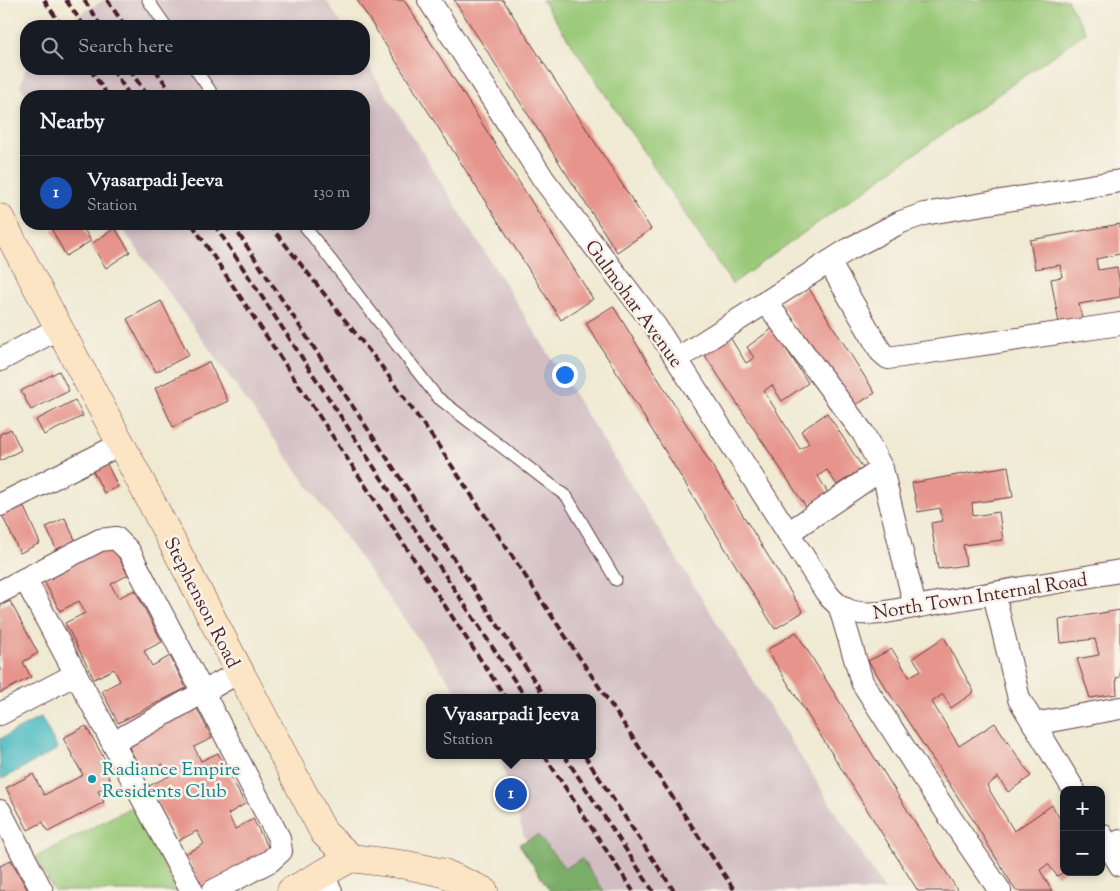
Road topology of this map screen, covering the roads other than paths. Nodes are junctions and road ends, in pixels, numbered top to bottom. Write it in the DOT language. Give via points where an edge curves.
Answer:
graph roads {
  1 [pos="148,0"];
  2 [pos="429,0"];
  3 [pos="162,20"];
  4 [pos="199,75"];
  5 [pos="210,90"];
  6 [pos="1120,181"];
  7 [pos="0,218"];
  8 [pos="308,230"];
  9 [pos="830,262"];
  10 [pos="766,302"];
  11 [pos="1120,324"];
  12 [pos="60,328"];
  13 [pos="677,359"];
  14 [pos="0,360"];
  15 [pos="121,444"];
  16 [pos="882,469"];
  17 [pos="0,505"];
  18 [pos="788,533"];
  19 [pos="1120,572"];
  20 [pos="25,579"];
  21 [pos="616,580"];
  22 [pos="0,592"];
  23 [pos="994,594"];
  24 [pos="915,607"];
  25 [pos="840,608"];
  26 [pos="240,672"];
  27 [pos="76,674"];
  28 [pos="204,692"];
  29 [pos="1120,708"];
  30 [pos="0,714"];
  31 [pos="1034,724"];
  32 [pos="113,743"];
  33 [pos="1072,786"];
  34 [pos="0,811"];
  35 [pos="351,858"];
  36 [pos="327,883"];
  37 [pos="42,891"];
  38 [pos="192,891"];
  39 [pos="213,891"];
  40 [pos="291,891"];
  41 [pos="484,891"];
  42 [pos="1000,891"];
  1 -- 3 [label="lane"];
  2 -- 13 [label="street, Gulmohar Avenue" via="544,180 635,297"];
  4 -- 5 [label="lane"];
  6 -- 9 [label="street" via="924,214 878,232"];
  7 -- 12 [label="main road, Stephenson Road"];
  8 -- 21 [label="lane" via="437,396 567,497"];
  9 -- 10 [label="street"];
  9 -- 11 [label="street" via="881,352 888,358"];
  10 -- 13 [label="street"];
  10 -- 16 [label="street" via="862,433"];
  12 -- 14 [label="street"];
  12 -- 15 [label="main road, Stephenson Road"];
  13 -- 18 [label="street, Gulmohar Avenue"];
  15 -- 17 [label="street"];
  15 -- 26 [label="main road, Stephenson Road"];
  16 -- 18 [label="street"];
  16 -- 24 [label="street"];
  18 -- 25 [label="street, Gulmohar Avenue"];
  19 -- 23 [label="street, North Town Internal Road"];
  20 -- 22 [label="street"];
  20 -- 27 [label="street"];
  20 -- 28 [label="street" via="100,540 116,538 129,550"];
  23 -- 24 [label="street, North Town Internal Road"];
  23 -- 31 [label="street" via="1019,699"];
  24 -- 25 [label="street, North Town Internal Road" via="869,614"];
  25 -- 42 [label="street" via="862,682"];
  26 -- 28 [label="street"];
  26 -- 35 [label="main road, Stephenson Road" via="324,833"];
  27 -- 30 [label="street"];
  27 -- 32 [label="street"];
  28 -- 32 [label="street"];
  28 -- 39 [label="street" via="279,838 281,851 270,861"];
  29 -- 31 [label="street"];
  31 -- 33 [label="street"];
  32 -- 38 [label="street"];
  34 -- 37 [label="street"];
  35 -- 36 [label="main road"];
  35 -- 41 [label="main road" via="444,873"];
  36 -- 40 [label="main road"];
}
